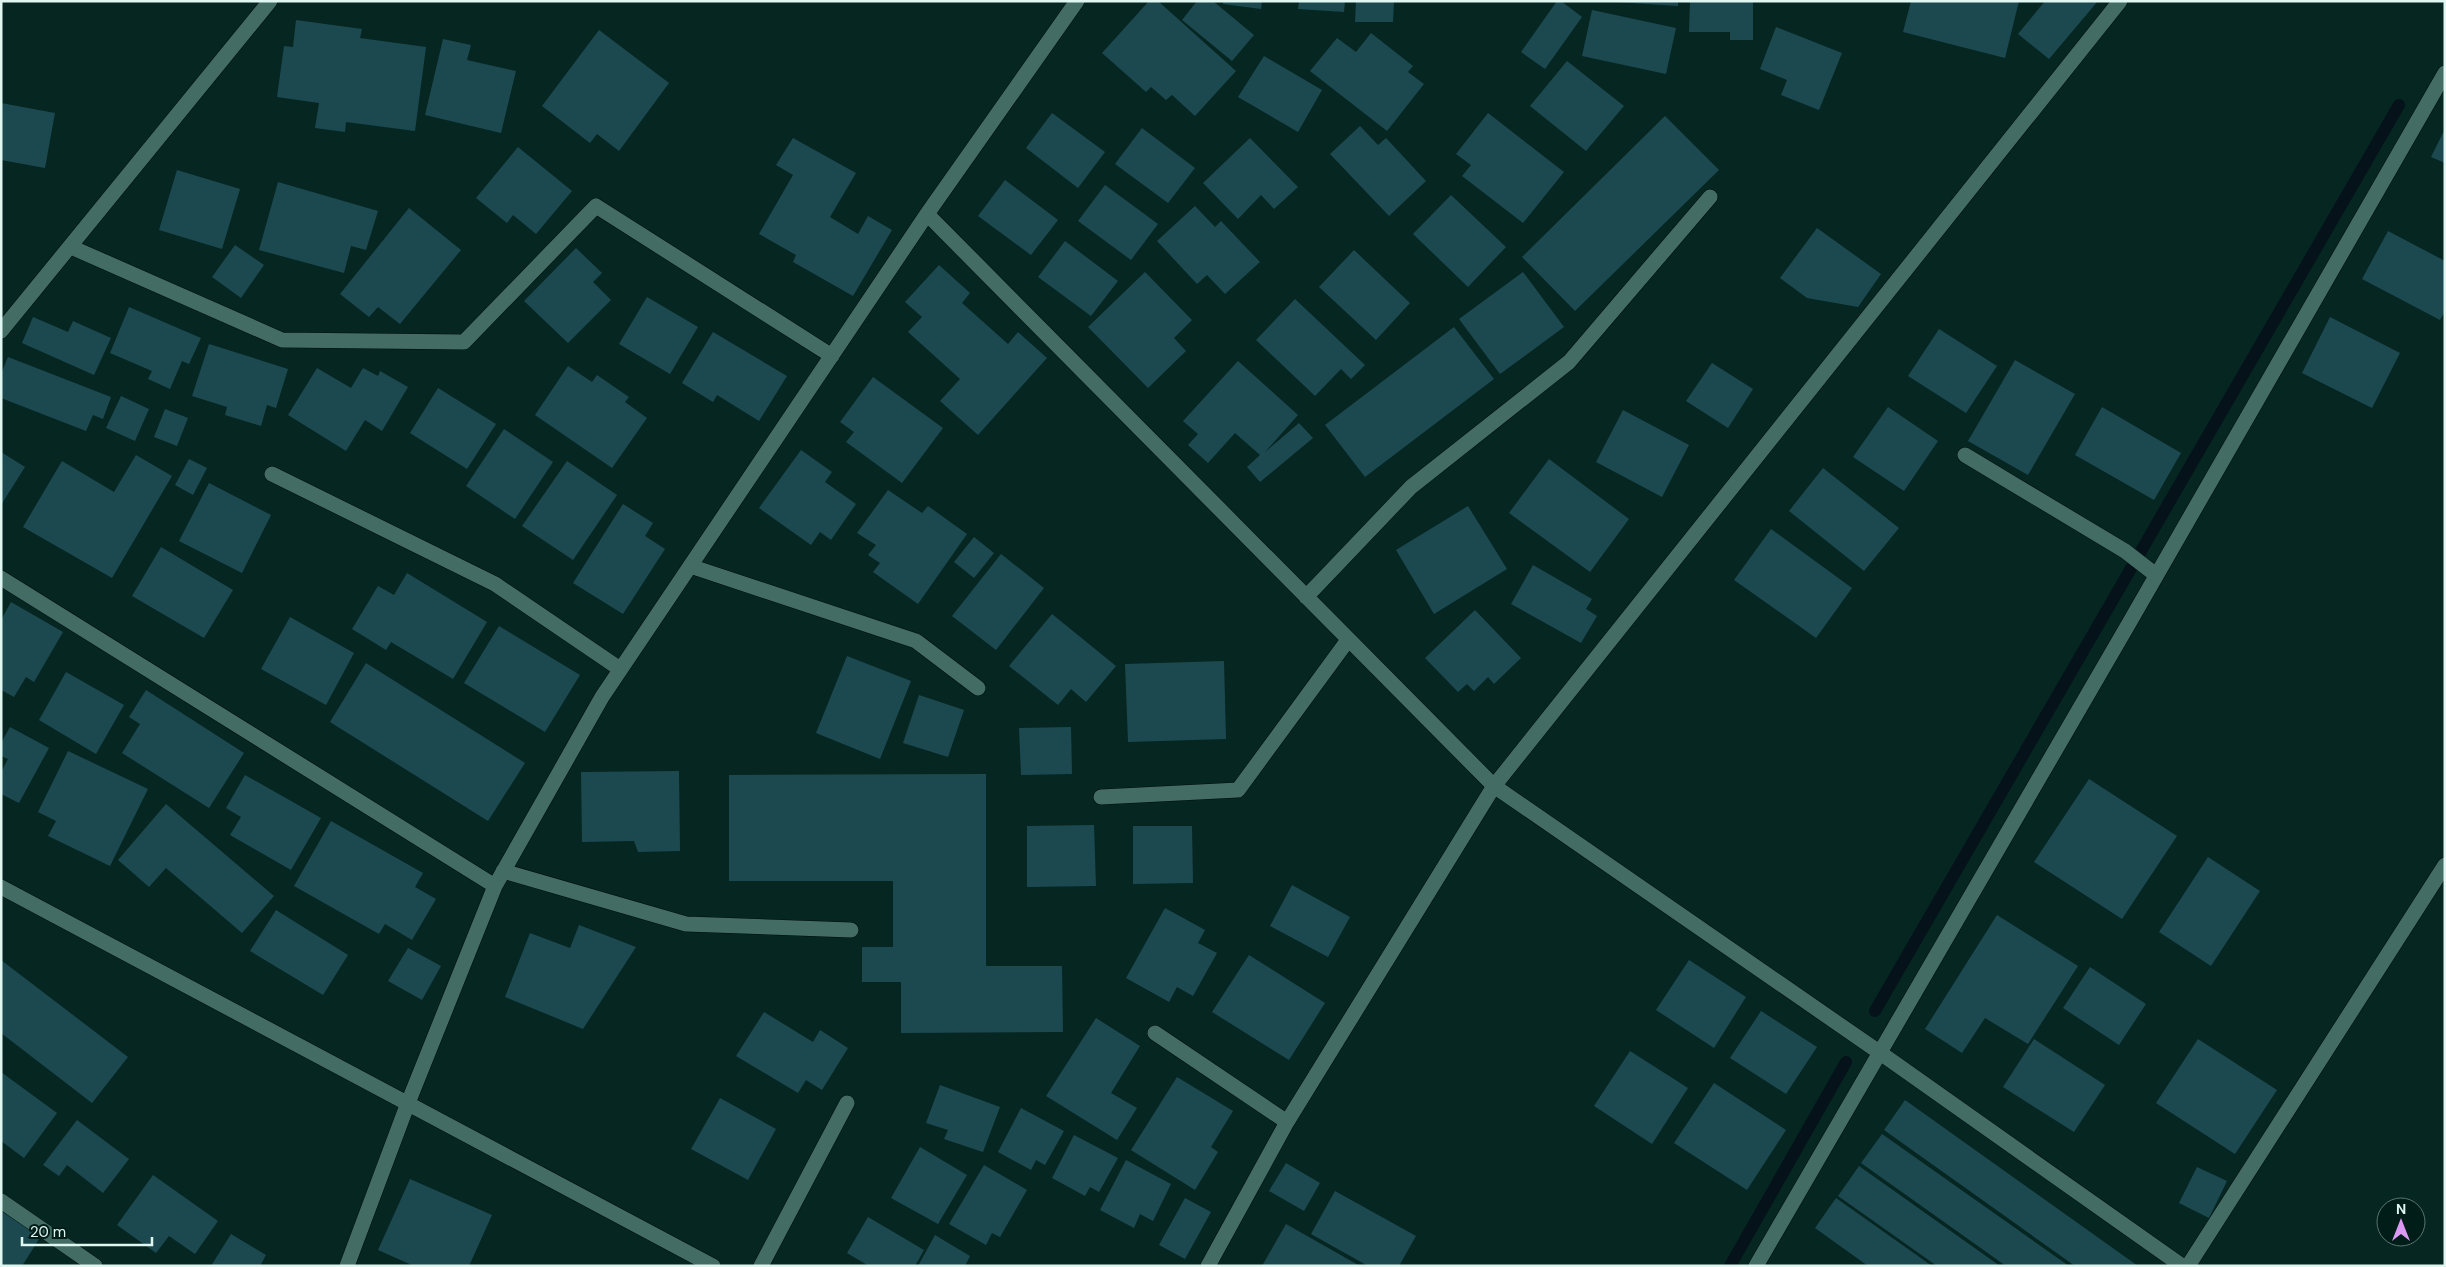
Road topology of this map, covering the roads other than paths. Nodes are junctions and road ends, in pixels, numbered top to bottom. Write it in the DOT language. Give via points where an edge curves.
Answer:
graph roads {
  1 [pos="270,1"];
  2 [pos="1077,1"];
  3 [pos="2120,1"];
  4 [pos="2445,73"];
  5 [pos="1710,197"];
  6 [pos="927,214"];
  7 [pos="71,247"];
  8 [pos="1,331"];
  9 [pos="832,356"];
  10 [pos="1965,455"];
  11 [pos="272,474"];
  12 [pos="690,566"];
  13 [pos="2153,573"];
  14 [pos="1,578"];
  15 [pos="1306,597"];
  16 [pos="1348,640"];
  17 [pos="620,669"];
  18 [pos="978,688"];
  19 [pos="1494,786"];
  20 [pos="1101,797"];
  21 [pos="2445,865"];
  22 [pos="503,871"];
  23 [pos="495,886"];
  24 [pos="1,887"];
  25 [pos="851,930"];
  26 [pos="1155,1033"];
  27 [pos="1879,1052"];
  28 [pos="408,1103"];
  29 [pos="846,1103"];
  30 [pos="1287,1122"];
  31 [pos="1,1201"];
  32 [pos="95,1266"];
  33 [pos="347,1266"];
  34 [pos="713,1266"];
  35 [pos="761,1266"];
  36 [pos="1208,1266"];
  37 [pos="1756,1266"];
  38 [pos="2182,1266"];
  39 [pos="2188,1266"];
  1 -- 7 [label="street"];
  2 -- 6 [label="street"];
  3 -- 19 [label="street"];
  4 -- 13 [label="street"];
  5 -- 15 [label="street" via="1569,362 1411,487"];
  6 -- 9 [label="street"];
  6 -- 15 [label="street"];
  7 -- 8 [label="street"];
  7 -- 9 [label="street" via="282,340 464,342 596,206"];
  9 -- 12 [label="street"];
  10 -- 13 [label="street" via="2126,551"];
  11 -- 17 [label="street" via="495,584"];
  12 -- 17 [label="street"];
  12 -- 18 [label="street" via="916,641"];
  13 -- 27 [label="street"];
  14 -- 23 [label="street"];
  15 -- 16 [label="street"];
  16 -- 19 [label="street"];
  16 -- 20 [label="street" via="1238,790"];
  17 -- 22 [label="street"];
  19 -- 27 [label="street"];
  19 -- 30 [label="street"];
  21 -- 39 [label="street"];
  22 -- 23 [label="street"];
  22 -- 25 [label="street" via="686,924"];
  23 -- 28 [label="street"];
  24 -- 28 [label="street"];
  26 -- 30 [label="street"];
  27 -- 37 [label="street"];
  27 -- 38 [label="street"];
  28 -- 33 [label="street"];
  28 -- 34 [label="street"];
  29 -- 35 [label="street"];
  30 -- 36 [label="street"];
  31 -- 32 [label="street"];
}
